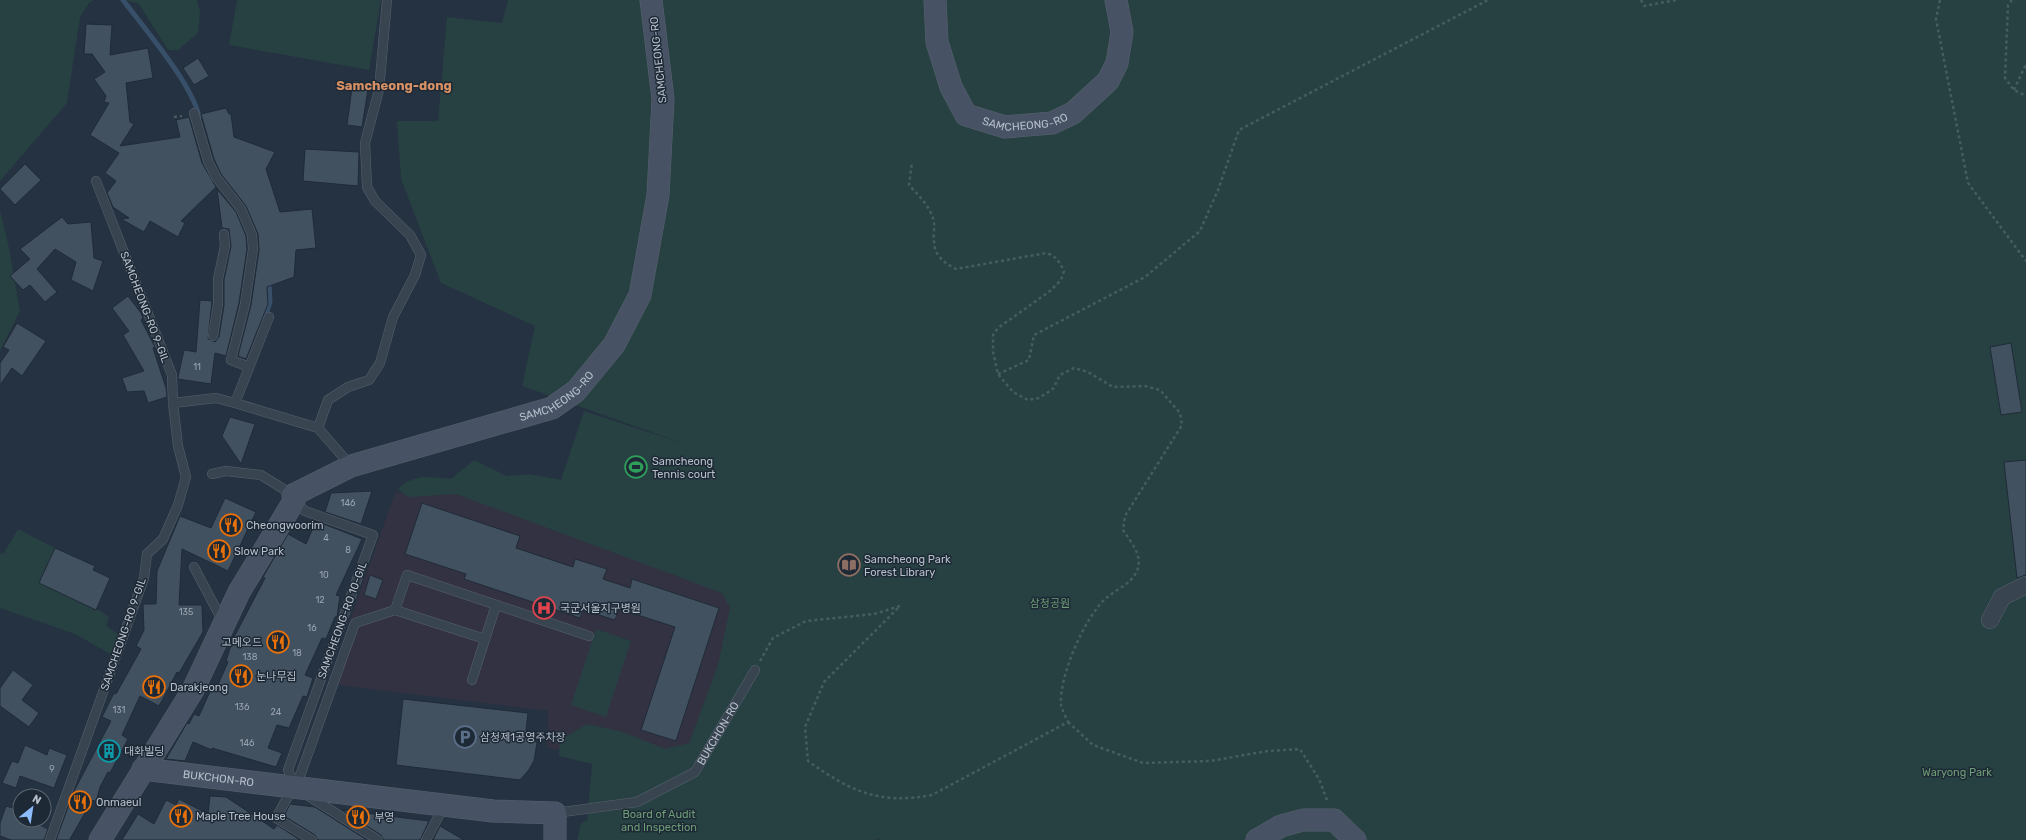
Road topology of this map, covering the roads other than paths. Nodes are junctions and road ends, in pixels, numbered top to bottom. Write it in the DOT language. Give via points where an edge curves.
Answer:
graph roads {
  1 [pos="387,0"];
  2 [pos="651,0"];
  3 [pos="935,0"];
  4 [pos="1116,0"];
  5 [pos="194,113"];
  6 [pos="96,182"];
  7 [pos="224,234"];
  8 [pos="270,317"];
  9 [pos="213,336"];
  10 [pos="249,367"];
  11 [pos="173,403"];
  12 [pos="235,403"];
  13 [pos="318,428"];
  14 [pos="351,466"];
  15 [pos="212,474"];
  16 [pos="293,498"];
  17 [pos="194,567"];
  18 [pos="2026,585"];
  19 [pos="496,605"];
  20 [pos="396,610"];
  21 [pos="1990,620"];
  22 [pos="224,625"];
  23 [pos="589,636"];
  24 [pos="485,639"];
  25 [pos="755,670"];
  26 [pos="472,680"];
  27 [pos="143,770"];
  28 [pos="294,787"];
  29 [pos="444,806"];
  30 [pos="555,813"];
  31 [pos="50,840"];
  32 [pos="100,840"];
  33 [pos="312,840"];
  34 [pos="378,840"];
  35 [pos="426,840"];
  36 [pos="555,840"];
  37 [pos="1257,840"];
  38 [pos="1355,840"];
  1 -- 13 [label="lane" via="379,90 365,143 367,187 375,201 410,235 420,255 415,275 393,317 380,364 369,380 348,387 328,400"];
  2 -- 14 [label="street, SAMCHEONG-RO" via="663,99 658,195 640,295 614,345 576,391 552,408"];
  3 -- 4 [label="street, SAMCHEONG-RO" via="937,42 950,87 966,115 1005,127 1052,123 1072,113 1108,81 1117,64 1122,32"];
  5 -- 10 [label="lane" via="208,161 216,177 241,209 252,235 253,249 245,304 231,360"];
  6 -- 11 [label="lane, SAMCHEONG-RO 9-GIL" via="172,375"];
  7 -- 9 [label="lane" via="225,246 218,279 218,304"];
  8 -- 10 [label="lane"];
  10 -- 12 [label="lane"];
  11 -- 12 [label="lane" via="216,398"];
  11 -- 31 [label="lane, SAMCHEONG-RO 9-GIL" via="178,446 186,477 178,505 163,539 147,554 144,578"];
  12 -- 13 [label="lane"];
  13 -- 14 [label="lane"];
  14 -- 16 [label="street, SAMCHEONG-RO"];
  15 -- 16 [label="lane" via="226,471 260,475"];
  16 -- 22 [label="street" via="239,592"];
  16 -- 28 [label="lane, SAMCHEONG-RO 10-GIL" via="305,511 373,535 288,770"];
  17 -- 22 [label="lane"];
  18 -- 21 [label="street" via="2002,597"];
  19 -- 20 [label="lane" via="407,575"];
  19 -- 23 [label="lane"];
  19 -- 24 [label="lane"];
  20 -- 24 [label="lane"];
  20 -- 28 [label="lane" via="355,623"];
  22 -- 27 [label="street" via="193,690"];
  24 -- 26 [label="lane"];
  25 -- 30 [label="lane, BUKCHON-RO" via="695,772 637,802"];
  27 -- 28 [label="street, BUKCHON-RO"];
  27 -- 32 [label="street"];
  28 -- 29 [label="street, BUKCHON-RO"];
  28 -- 33 [label="lane" via="276,818"];
  28 -- 34 [label="lane, BUKCHON-RO"];
  29 -- 30 [label="street, BUKCHON-RO"];
  29 -- 35 [label="lane"];
  30 -- 36 [label="street"];
  37 -- 38 [label="street" via="1281,826 1303,820 1334,820"];
}
